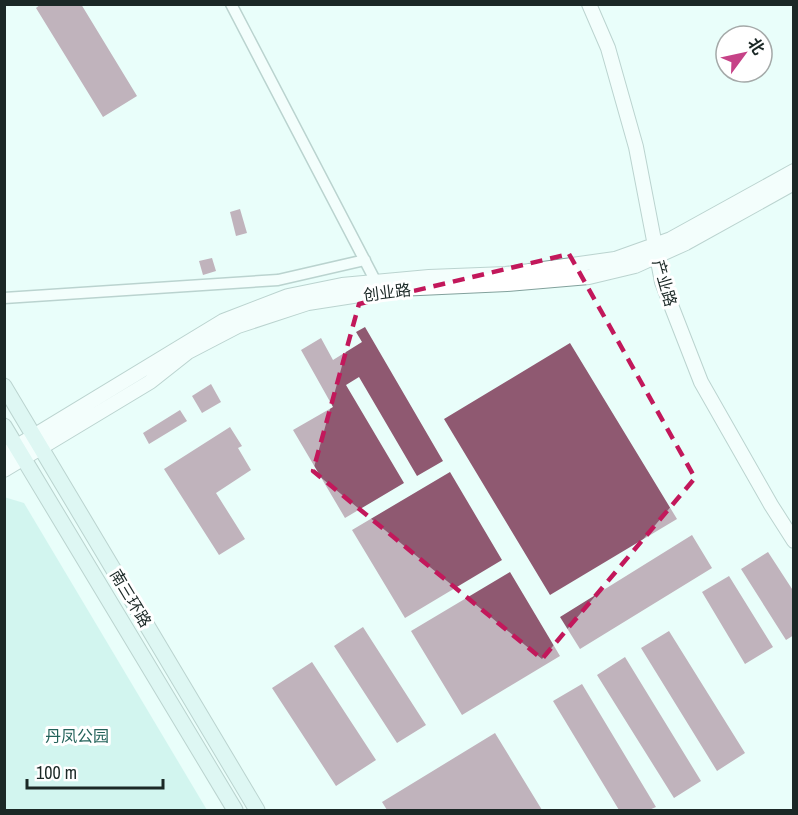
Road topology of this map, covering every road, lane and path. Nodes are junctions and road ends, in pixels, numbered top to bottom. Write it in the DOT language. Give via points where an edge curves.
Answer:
graph roads {
  1 [pos="231,4"];
  2 [pos="589,4"];
  3 [pos="794,171"];
  4 [pos="794,183"];
  5 [pos="655,250"];
  6 [pos="365,260"];
  7 [pos="376,282"];
  8 [pos="4,298"];
  9 [pos="4,386"];
  10 [pos="4,426"];
  11 [pos="38,442"];
  12 [pos="15,453"];
  13 [pos="4,470"];
  14 [pos="794,541"];
  15 [pos="235,810"];
  16 [pos="257,810"];
  1 -- 6 [label="street"];
  2 -- 5 [label="street, 产业路" via="608,48 636,147"];
  3 -- 5 [label="street, 创业路"];
  4 -- 5 [label="street, 创业路" via="686,243"];
  5 -- 7 [label="street, 创业路" via="506,274"];
  5 -- 11 [label="street, 创业路" via="635,266 589,277 398,289 308,303 238,326 188,352 150,382"];
  5 -- 14 [label="street, 产业路" via="662,282 701,382"];
  6 -- 7 [label="street"];
  6 -- 8 [label="street" via="278,280"];
  7 -- 11 [label="street, 创业路" via="288,296 223,321"];
  9 -- 11 [label="main road, 南三环路"];
  10 -- 12 [label="main road, 南三环路"];
  11 -- 12 [label="street, 创业路"];
  11 -- 16 [label="main road, 南三环路"];
  12 -- 13 [label="street, 创业路"];
  12 -- 15 [label="main road, 南三环路"];
}
